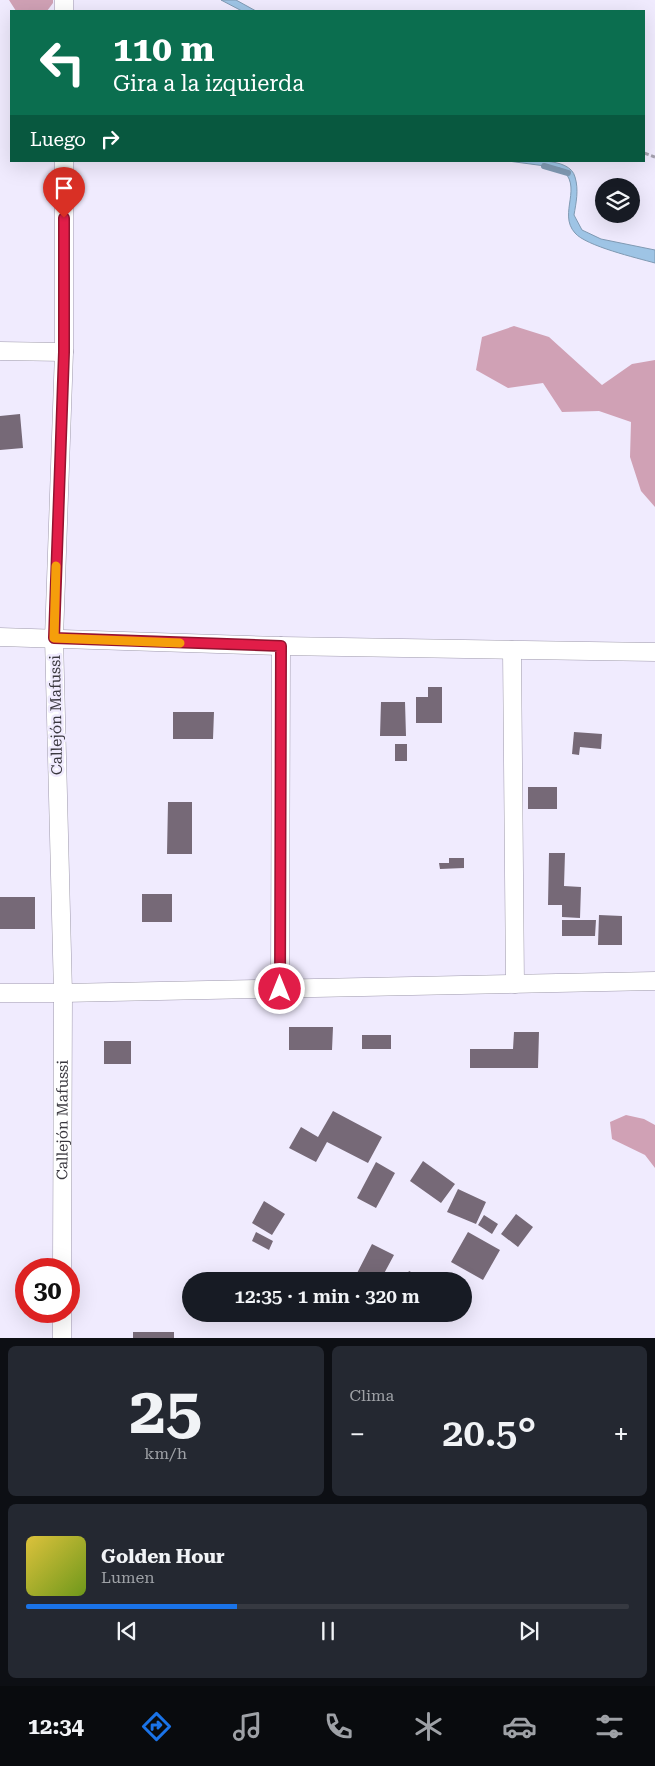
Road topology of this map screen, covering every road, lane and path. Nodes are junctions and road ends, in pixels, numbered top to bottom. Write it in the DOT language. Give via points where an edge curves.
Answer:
graph roads {
  1 [pos="64,162"];
  2 [pos="0,351"];
  3 [pos="64,352"];
  4 [pos="0,637"];
  5 [pos="54,638"];
  6 [pos="281,646"];
  7 [pos="512,650"];
  8 [pos="655,652"];
  9 [pos="655,981"];
  10 [pos="515,984"];
  11 [pos="280,989"];
  12 [pos="0,993"];
  13 [pos="62,993"];
  14 [pos="62,1258"];
  15 [pos="62,1323"];
  16 [pos="62,1338"];
  1 -- 3 [label="street, Callejón Mafussi"];
  2 -- 3 [label="street"];
  3 -- 5 [label="street, Callejón Mafussi"];
  4 -- 5 [label="street"];
  5 -- 6 [label="street"];
  5 -- 13 [label="street, Callejón Mafussi"];
  6 -- 7 [label="street"];
  6 -- 11 [label="street"];
  7 -- 8 [label="street"];
  7 -- 10 [label="street"];
  9 -- 10 [label="street"];
  10 -- 11 [label="street"];
  11 -- 13 [label="street"];
  12 -- 13 [label="street"];
  13 -- 14 [label="street, Callejón Mafussi"];
  15 -- 16 [label="street"];
}
